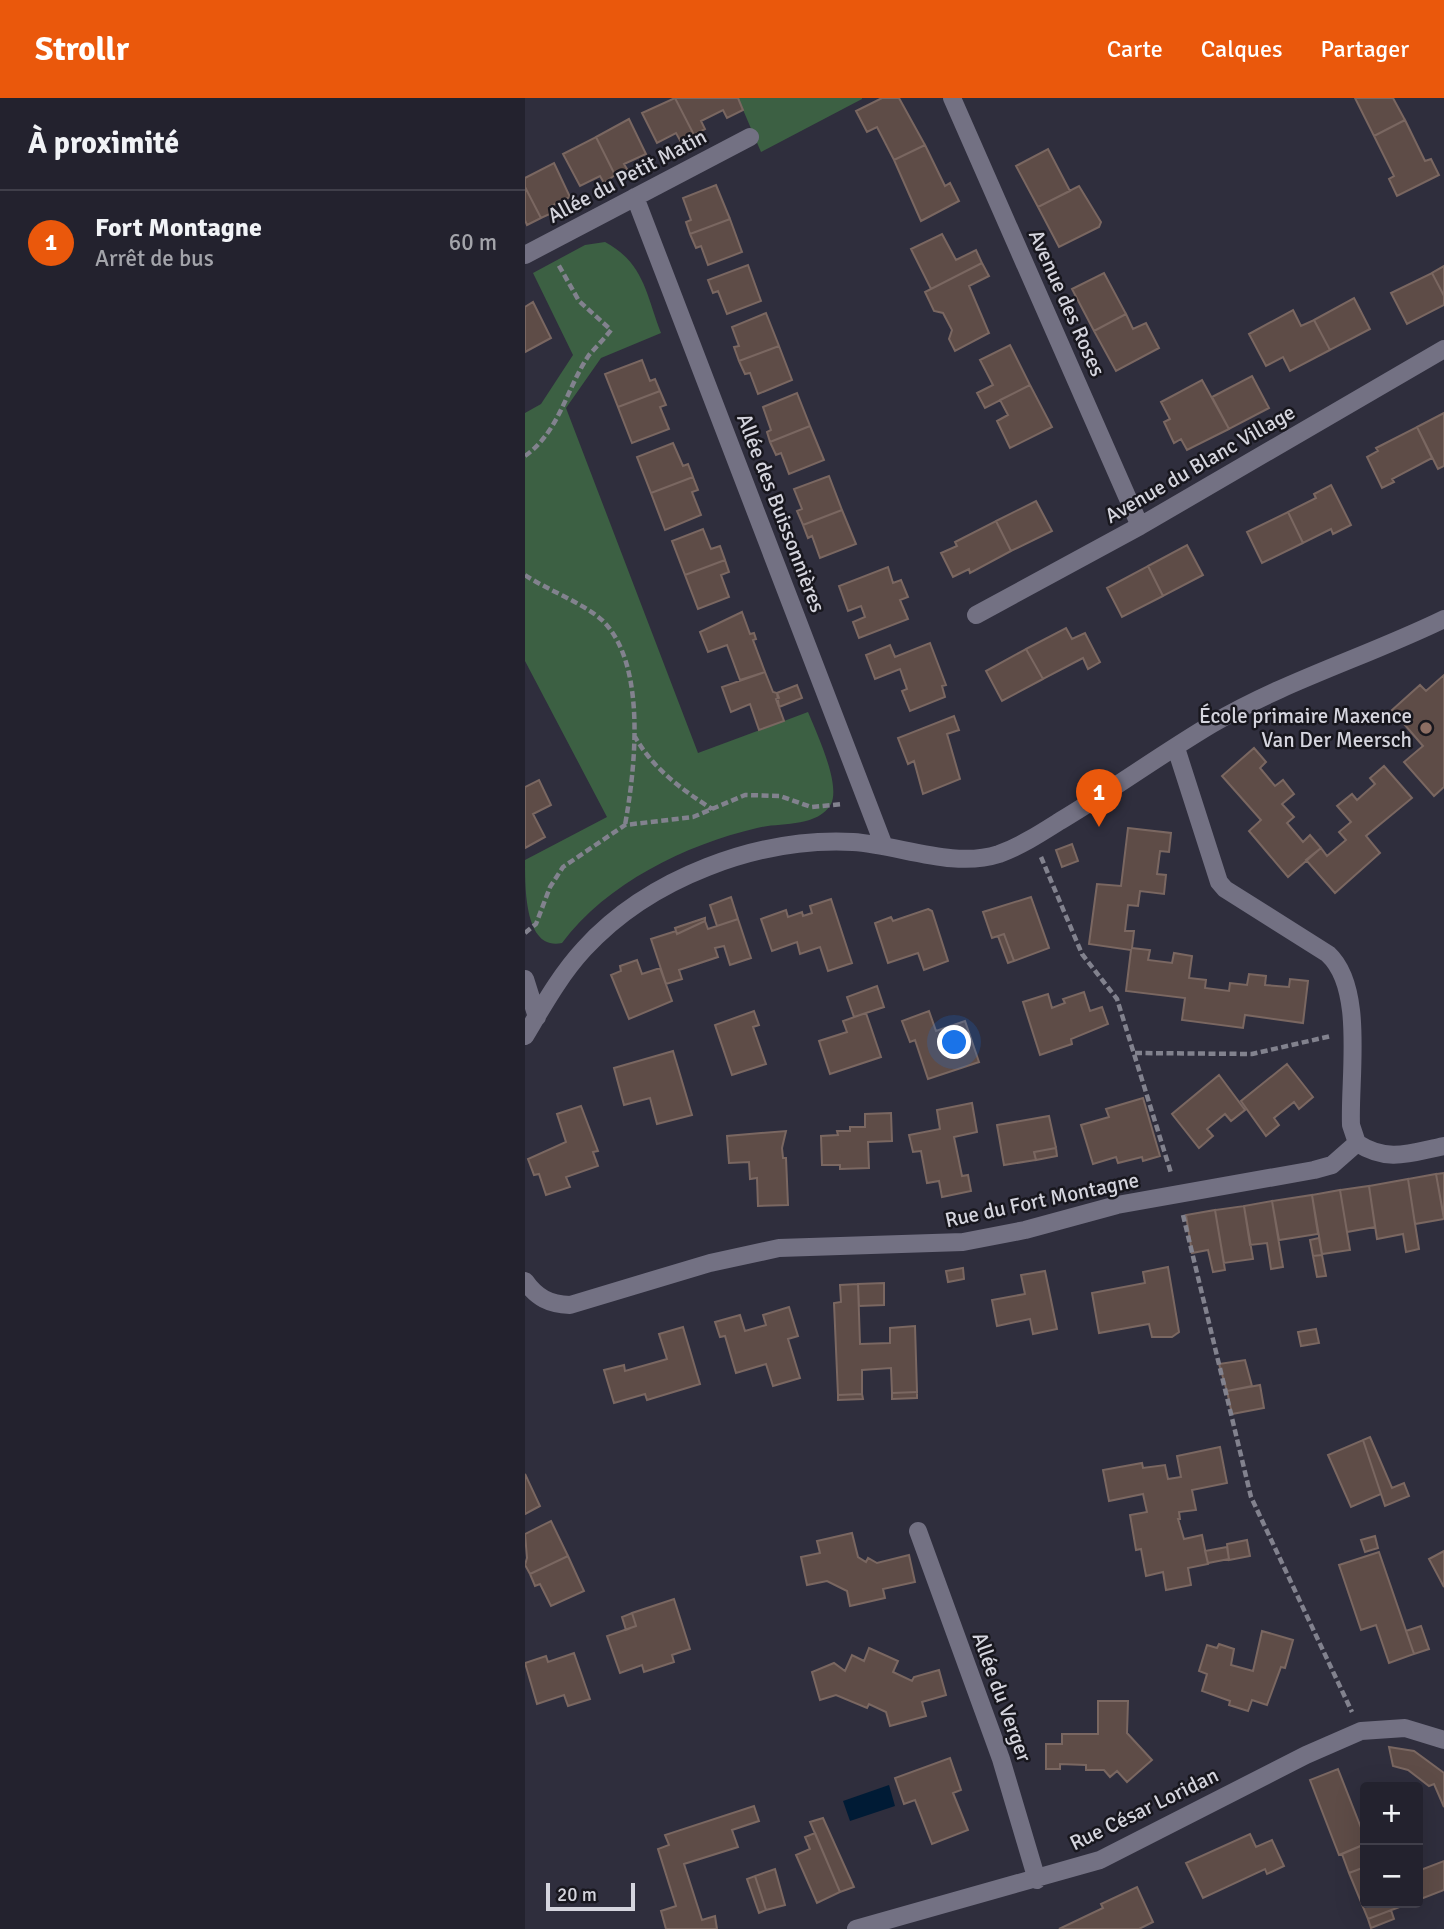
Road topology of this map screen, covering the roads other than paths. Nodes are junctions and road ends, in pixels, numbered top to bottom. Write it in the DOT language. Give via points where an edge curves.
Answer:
graph roads {
  1 [pos="952,98"];
  2 [pos="750,137"];
  3 [pos="635,198"];
  4 [pos="525,255"];
  5 [pos="1444,349"];
  6 [pos="1140,526"];
  7 [pos="976,615"];
  8 [pos="1444,619"];
  9 [pos="1176,748"];
  10 [pos="884,846"];
  11 [pos="525,979"];
  12 [pos="537,1017"];
  13 [pos="525,1037"];
  14 [pos="1357,1143"];
  15 [pos="1444,1146"];
  16 [pos="525,1281"];
  17 [pos="918,1531"];
  18 [pos="1444,1740"];
  19 [pos="1037,1880"];
  20 [pos="856,1929"];
  1 -- 6 [label="street, Avenue des Roses"];
  2 -- 3 [label="street, Allée du Petit Matin"];
  3 -- 4 [label="street, Allée du Petit Matin"];
  3 -- 10 [label="street, Allée des Buissonnières"];
  5 -- 6 [label="street, Avenue du Blanc Village"];
  6 -- 7 [label="street, Avenue du Blanc Village"];
  8 -- 9 [label="street" via="1226,717"];
  9 -- 10 [label="street" via="1032,838 998,854 960,859"];
  9 -- 14 [label="street" via="1219,882 1339,965 1349,995 1351,1125"];
  10 -- 12 [label="street" via="853,842 795,846 738,857 688,876 646,899 603,931 566,970"];
  11 -- 12 [label="street"];
  12 -- 13 [label="street"];
  14 -- 15 [label="street" via="1378,1155"];
  14 -- 16 [label="street, Rue du Fort Montagne" via="1332,1165 1314,1170 1178,1194 963,1242 779,1248 710,1263 570,1305 538,1296"];
  17 -- 19 [label="street, Allée du Verger" via="1001,1759"];
  18 -- 19 [label="street, Rue César Loridan" via="1405,1728 1361,1731 1100,1860"];
  19 -- 20 [label="street, Rue César Loridan"];
}
